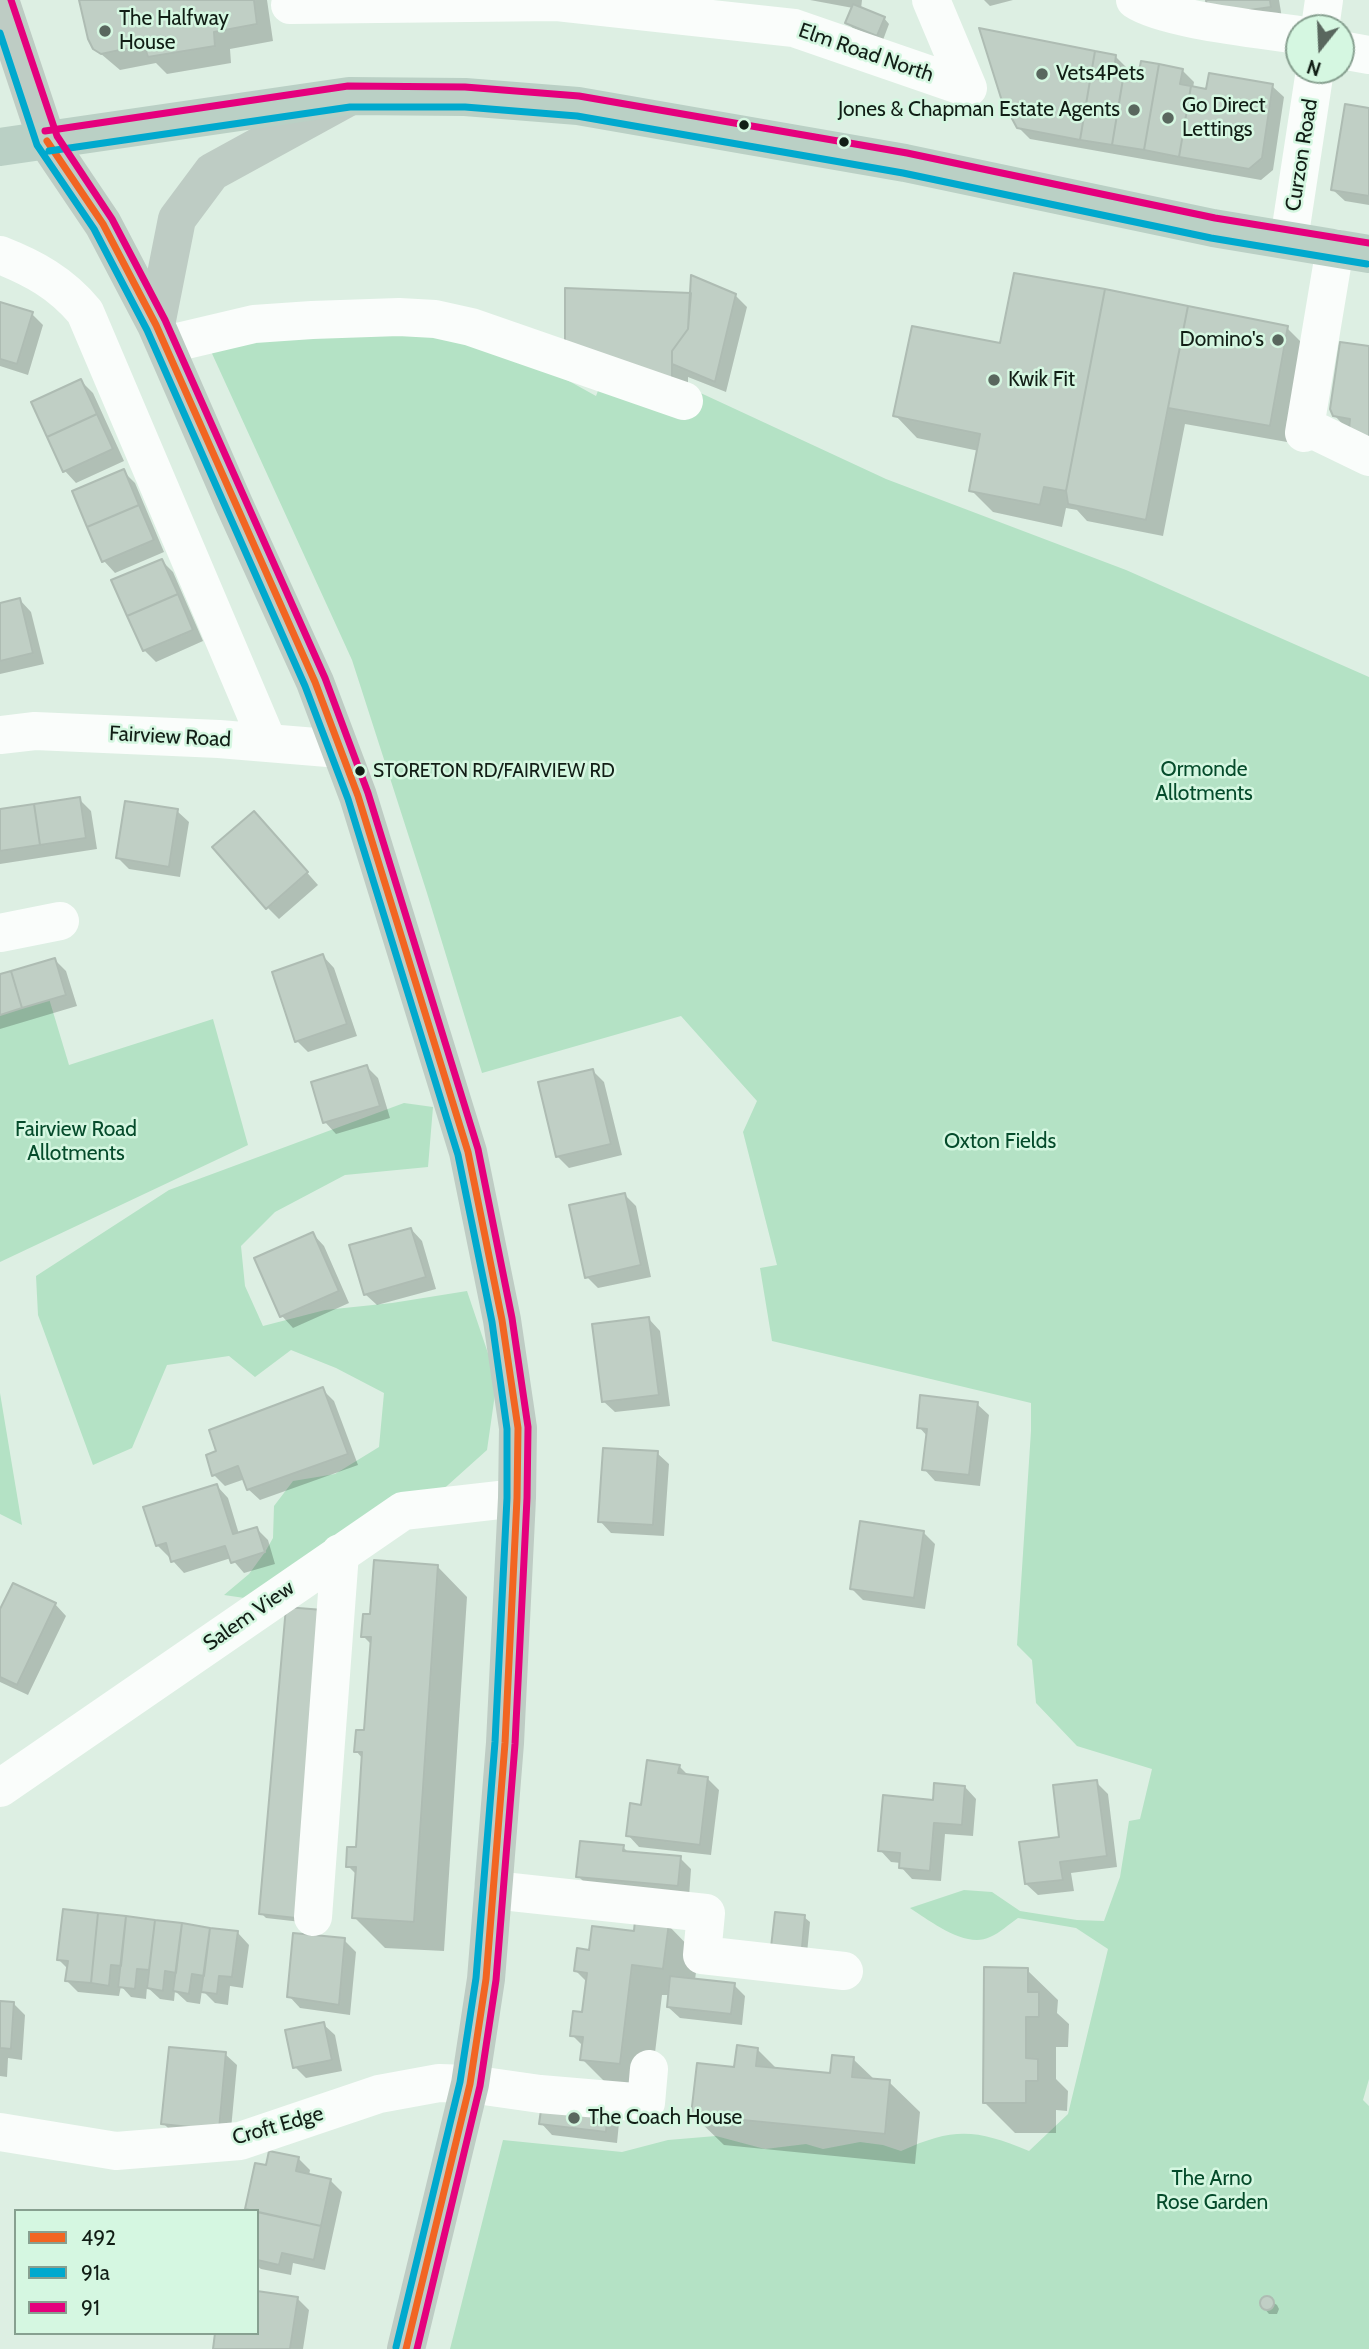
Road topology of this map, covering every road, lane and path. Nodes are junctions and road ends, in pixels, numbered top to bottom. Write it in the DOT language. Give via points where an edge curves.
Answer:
graph roads {
  1 [pos="931,0"];
  2 [pos="1135,0"];
  3 [pos="1,5"];
  4 [pos="290,5"];
  5 [pos="1285,34"];
  6 [pos="1313,84"];
  7 [pos="349,96"];
  8 [pos="47,141"];
  9 [pos="0,147"];
  10 [pos="1289,240"];
  11 [pos="1352,251"];
  12 [pos="0,255"];
  13 [pos="161,335"];
  14 [pos="684,401"];
  15 [pos="1369,457"];
  16 [pos="0,735"];
  17 [pos="268,743"];
  18 [pos="340,749"];
  19 [pos="60,921"];
  20 [pos="0,933"];
  21 [pos="517,1498"];
  22 [pos="340,1553"];
  23 [pos="0,1788"];
  24 [pos="493,1890"];
  25 [pos="313,1917"];
  26 [pos="844,1972"];
  27 [pos="649,2069"];
  28 [pos="470,2084"];
  29 [pos="0,2133"];
  30 [pos="406,2349"];
  1 -- 4 [label="street, Elm Road North" via="968,88 794,28 557,2"];
  2 -- 5 [label="street" via="1189,17"];
  3 -- 8 [label="main road"];
  6 -- 10 [label="street, Curzon Road"];
  7 -- 8 [label="highway"];
  7 -- 10 [label="highway" via="466,97 578,106 905,163"];
  7 -- 13 [label="main road" via="212,172 177,219"];
  8 -- 9 [label="highway"];
  8 -- 13 [label="main road" via="103,225"];
  10 -- 11 [label="highway"];
  11 -- 15 [label="street" via="1304,430"];
  12 -- 17 [label="street" via="36,269 71,295 85,312"];
  13 -- 14 [label="street" via="254,324 435,319 471,327"];
  13 -- 18 [label="main road" via="315,682"];
  16 -- 17 [label="street, Fairview Road" via="35,731"];
  17 -- 18 [label="street, Fairview Road"];
  18 -- 21 [label="main road" via="468,1152 502,1320 518,1428"];
  19 -- 20 [label="street"];
  21 -- 22 [label="street, Salem View" via="403,1511"];
  21 -- 24 [label="main road"];
  22 -- 23 [label="street, Salem View"];
  22 -- 25 [label="street"];
  24 -- 26 [label="street" via="706,1913 702,1955"];
  24 -- 28 [label="main road" via="486,1979"];
  27 -- 28 [label="street, Croft Edge" via="646,2103"];
  28 -- 29 [label="street, Croft Edge" via="439,2083 379,2094 240,2141 117,2151"];
  28 -- 30 [label="main road"];
}
